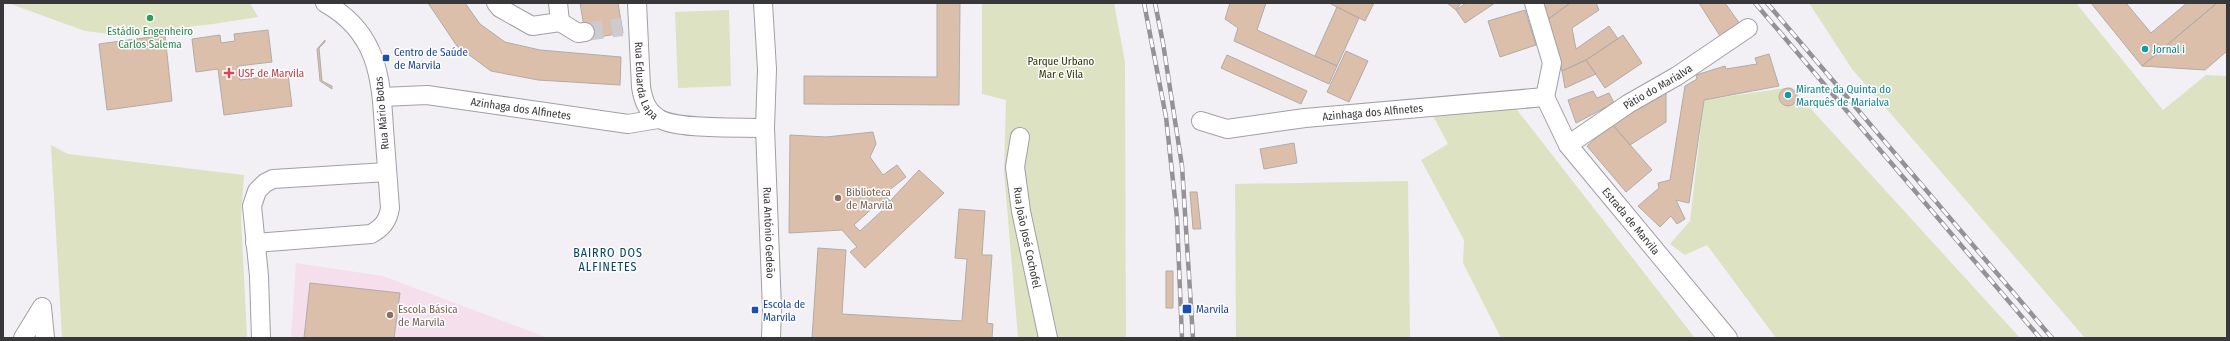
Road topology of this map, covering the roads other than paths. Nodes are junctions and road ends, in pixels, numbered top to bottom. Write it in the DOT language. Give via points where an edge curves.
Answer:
graph roads {
  1 [pos="325,3"];
  2 [pos="496,3"];
  3 [pos="558,3"];
  4 [pos="637,3"];
  5 [pos="763,3"];
  6 [pos="1534,3"];
  7 [pos="560,22"];
  8 [pos="1748,28"];
  9 [pos="585,32"];
  10 [pos="382,97"];
  11 [pos="1545,97"];
  12 [pos="658,119"];
  13 [pos="1201,121"];
  14 [pos="765,128"];
  15 [pos="1020,137"];
  16 [pos="1568,145"];
  17 [pos="387,172"];
  18 [pos="255,243"];
  19 [pos="23,338"];
  20 [pos="45,338"];
  21 [pos="261,338"];
  22 [pos="771,338"];
  23 [pos="1048,338"];
  24 [pos="1728,338"];
  1 -- 10 [label="street, Rua Mário Botas" via="343,14 363,37 376,62"];
  2 -- 7 [label="street" via="500,8 532,26"];
  3 -- 7 [label="street"];
  4 -- 12 [label="street, Rua Eduarda Lapa" via="630,27 643,99"];
  5 -- 14 [label="street, Rua António Gedeão" via="767,69"];
  6 -- 11 [label="street" via="1552,63"];
  7 -- 9 [label="street" via="578,33"];
  8 -- 16 [label="street, Pátio do Marialva"];
  10 -- 12 [label="street, Azinhaga dos Alfinetes" via="427,96 628,124"];
  10 -- 17 [label="street, Rua Mário Botas"];
  11 -- 13 [label="street, Azinhaga dos Alfinetes" via="1313,117 1227,129"];
  11 -- 16 [label="street, Estrada de Marvila"];
  12 -- 14 [label="street, Rua Eduarda Lapa" via="674,125"];
  14 -- 22 [label="street, Rua António Gedeão"];
  15 -- 23 [label="street, Rua João José Cochofel" via="1015,167 1021,211"];
  16 -- 24 [label="street, Estrada de Marvila"];
  17 -- 18 [label="street, Rua Mário Botas" via="389,216 383,226 371,234"];
  17 -- 18 [label="street" via="273,179 265,183 257,190 252,206"];
  18 -- 21 [label="street"];
  19 -- 20 [label="street" via="42,307"];
}
